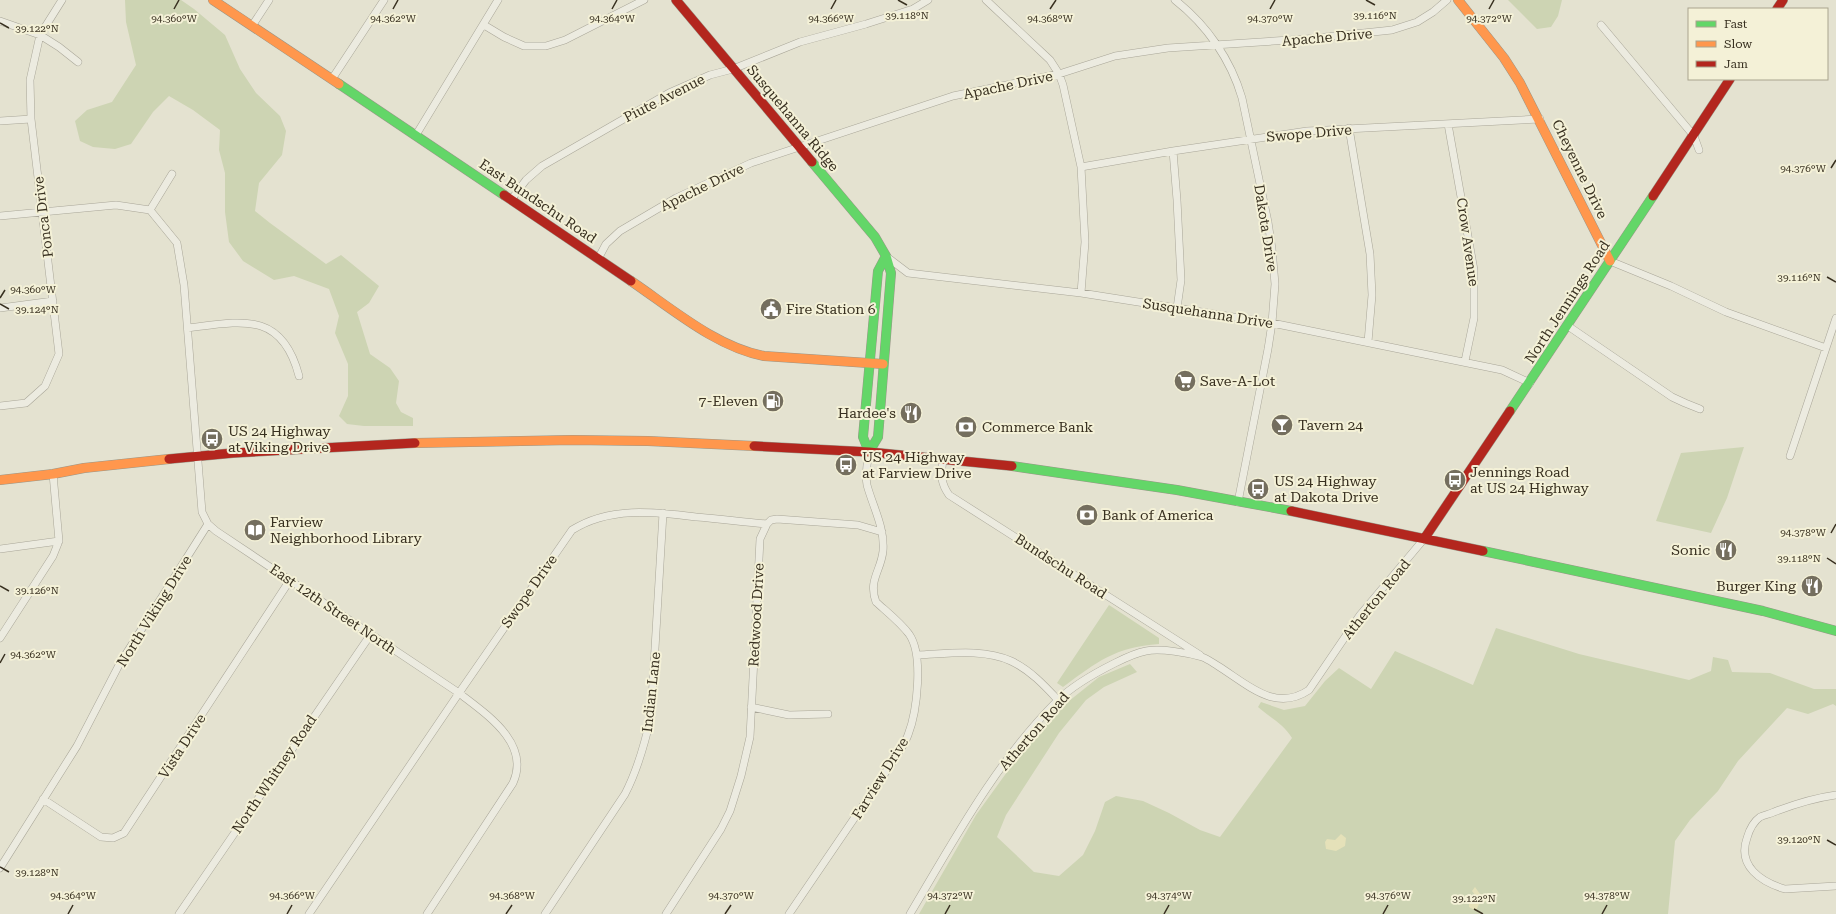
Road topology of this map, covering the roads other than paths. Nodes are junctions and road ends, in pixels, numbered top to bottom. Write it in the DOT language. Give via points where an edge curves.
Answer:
graph roads {
  1 [pos="62,0"];
  2 [pos="212,0"];
  3 [pos="269,0"];
  4 [pos="384,0"];
  5 [pos="498,0"];
  6 [pos="644,0"];
  7 [pos="676,0"];
  8 [pos="928,0"];
  9 [pos="986,0"];
  10 [pos="1175,0"];
  11 [pos="1447,0"];
  12 [pos="1458,0"];
  13 [pos="0,21"];
  14 [pos="484,25"];
  15 [pos="1601,25"];
  16 [pos="252,26"];
  17 [pos="40,35"];
  18 [pos="1216,45"];
  19 [pos="78,62"];
  20 [pos="733,69"];
  21 [pos="1059,74"];
  22 [pos="332,79"];
  23 [pos="1729,80"];
  24 [pos="31,119"];
  25 [pos="1540,119"];
  26 [pos="0,121"];
  27 [pos="1448,124"];
  28 [pos="1349,128"];
  29 [pos="416,135"];
  30 [pos="1694,136"];
  31 [pos="1250,139"];
  32 [pos="798,146"];
  33 [pos="1699,150"];
  34 [pos="1173,151"];
  35 [pos="1081,167"];
  36 [pos="172,174"];
  37 [pos="511,200"];
  38 [pos="150,210"];
  39 [pos="43,212"];
  40 [pos="0,216"];
  41 [pos="886,256"];
  42 [pos="598,259"];
  43 [pos="1610,261"];
  44 [pos="1081,293"];
  45 [pos="53,300"];
  46 [pos="0,308"];
  47 [pos="1177,308"];
  48 [pos="1836,318"];
  49 [pos="1272,324"];
  50 [pos="1568,326"];
  51 [pos="188,328"];
  52 [pos="1368,342"];
  53 [pos="1826,348"];
  54 [pos="1465,361"];
  55 [pos="871,363"];
  56 [pos="884,364"];
  57 [pos="299,376"];
  58 [pos="1530,383"];
  59 [pos="867,396"];
  60 [pos="881,398"];
  61 [pos="0,406"];
  62 [pos="1700,409"];
  63 [pos="869,452"];
  64 [pos="1790,456"];
  65 [pos="198,457"];
  66 [pos="944,459"];
  67 [pos="53,474"];
  68 [pos="0,480"];
  69 [pos="1238,502"];
  70 [pos="663,513"];
  71 [pos="208,524"];
  72 [pos="767,524"];
  73 [pos="882,532"];
  74 [pos="1424,539"];
  75 [pos="59,541"];
  76 [pos="0,549"];
  77 [pos="290,580"];
  78 [pos="1836,631"];
  79 [pos="371,634"];
  80 [pos="0,638"];
  81 [pos="917,655"];
  82 [pos="1204,657"];
  83 [pos="459,693"];
  84 [pos="1058,700"];
  85 [pos="751,707"];
  86 [pos="828,714"];
  87 [pos="1836,794"];
  88 [pos="44,799"];
  89 [pos="0,868"];
  90 [pos="1836,886"];
  91 [pos="179,914"];
  92 [pos="309,914"];
  93 [pos="427,914"];
  94 [pos="545,914"];
  95 [pos="666,914"];
  96 [pos="790,914"];
  97 [pos="910,914"];
  1 -- 17 [label="street, Ponca Drive"];
  2 -- 16 [label="main road, East Bundschu Road"];
  3 -- 16 [label="street"];
  4 -- 22 [label="street"];
  5 -- 14 [label="street"];
  6 -- 14 [label="street" via="565,40 546,46 524,46"];
  7 -- 20 [label="main road, Susquehanna Ridge"];
  8 -- 20 [label="street, Piute Avenue" via="913,9 800,42"];
  9 -- 21 [label="street" via="1050,60"];
  10 -- 18 [label="street, Dakota Drive" via="1202,25"];
  11 -- 18 [label="street, Apache Drive" via="1416,22 1392,30"];
  12 -- 25 [label="main road, Cheyenne Drive" via="1504,58"];
  13 -- 17 [label="street"];
  14 -- 29 [label="street"];
  15 -- 30 [label="street"];
  16 -- 22 [label="main road, East Bundschu Road"];
  17 -- 19 [label="street"];
  17 -- 24 [label="street, Ponca Drive" via="30,80"];
  18 -- 21 [label="street, Apache Drive" via="1168,48 1115,56"];
  18 -- 31 [label="street, Dakota Drive" via="1237,80"];
  20 -- 32 [label="main road, Susquehanna Ridge"];
  20 -- 37 [label="street, Piute Avenue" via="710,75 669,92 542,166 526,180"];
  21 -- 32 [label="street, Apache Drive" via="953,96"];
  21 -- 35 [label="street" via="1064,85"];
  22 -- 29 [label="main road, East Bundschu Road"];
  23 -- 30 [label="main road, North Jennings Road"];
  24 -- 26 [label="street"];
  24 -- 39 [label="street, Ponca Drive"];
  25 -- 27 [label="street, Swope Drive"];
  25 -- 43 [label="main road, Cheyenne Drive"];
  27 -- 28 [label="street, Swope Drive"];
  27 -- 54 [label="street, Crow Avenue" via="1474,270 1474,318"];
  28 -- 31 [label="street, Swope Drive"];
  28 -- 52 [label="street" via="1370,254 1372,295"];
  29 -- 37 [label="main road, East Bundschu Road"];
  30 -- 33 [label="street"];
  30 -- 43 [label="main road, North Jennings Road"];
  31 -- 34 [label="street, Swope Drive"];
  31 -- 49 [label="street, Dakota Drive" via="1272,249 1275,284"];
  32 -- 41 [label="main road, Susquehanna Ridge" via="874,237"];
  32 -- 42 [label="street, Apache Drive" via="751,163 676,198 620,231 606,244"];
  34 -- 35 [label="street, Swope Drive"];
  34 -- 47 [label="street" via="1181,280"];
  35 -- 44 [label="street" via="1085,242"];
  36 -- 38 [label="street"];
  37 -- 42 [label="main road, East Bundschu Road"];
  38 -- 39 [label="street" via="116,205"];
  38 -- 51 [label="street" via="177,243"];
  39 -- 40 [label="street"];
  39 -- 45 [label="street, Ponca Drive"];
  41 -- 44 [label="street, Susquehanna Drive" via="908,273"];
  41 -- 55 [label="main road" via="878,271"];
  41 -- 56 [label="main road, Susquehanna Ridge" via="891,272"];
  42 -- 55 [label="main road, East Bundschu Road" via="720,341 748,353"];
  43 -- 50 [label="main road, North Jennings Road"];
  43 -- 53 [label="street" via="1726,312"];
  44 -- 47 [label="street, Susquehanna Drive"];
  45 -- 46 [label="street"];
  45 -- 61 [label="street, Ponca Drive" via="59,354 45,386 26,403"];
  47 -- 49 [label="street, Susquehanna Drive"];
  48 -- 53 [label="street"];
  49 -- 52 [label="street, Susquehanna Drive"];
  49 -- 69 [label="street, Dakota Drive"];
  50 -- 58 [label="main road, North Jennings Road"];
  50 -- 62 [label="street" via="1672,397"];
  51 -- 57 [label="street" via="241,322 262,327 284,342"];
  51 -- 65 [label="street"];
  52 -- 54 [label="street, Susquehanna Drive"];
  53 -- 64 [label="street"];
  54 -- 58 [label="street, Susquehanna Drive" via="1502,370"];
  55 -- 56 [label="main road, East Bundschu Road"];
  55 -- 59 [label="main road"];
  56 -- 60 [label="main road, Susquehanna Ridge"];
  58 -- 74 [label="main road, North Jennings Road"];
  59 -- 60 [label="main road"];
  59 -- 63 [label="main road" via="863,437"];
  60 -- 63 [label="main road, Susquehanna Ridge" via="878,437"];
  63 -- 65 [label="main road" via="720,443 571,440 378,444"];
  63 -- 66 [label="main road"];
  63 -- 73 [label="street, Farview Drive" via="867,485"];
  65 -- 67 [label="main road" via="84,468"];
  65 -- 71 [label="street" via="202,512"];
  66 -- 69 [label="main road" via="1106,479"];
  66 -- 82 [label="street, Bundschu Road" via="941,478 950,494"];
  67 -- 68 [label="main road"];
  67 -- 75 [label="street"];
  69 -- 74 [label="main road"];
  70 -- 72 [label="street, Swope Drive"];
  70 -- 83 [label="street, Swope Drive" via="612,515 585,522 572,530"];
  70 -- 94 [label="street, Indian Lane" via="651,716 645,745 634,778 625,794"];
  71 -- 77 [label="street, East 12th Street North"];
  71 -- 88 [label="street, North Viking Drive" via="119,665 77,746"];
  72 -- 73 [label="street, Swope Drive" via="777,519 858,525"];
  72 -- 85 [label="street, Redwood Drive" via="760,539"];
  73 -- 81 [label="street, Farview Drive" via="883,552 873,580 874,595 876,602 909,634"];
  74 -- 78 [label="main road" via="1769,612"];
  74 -- 82 [label="street, Atherton Road" via="1360,615 1309,690 1301,696 1284,700 1266,696"];
  75 -- 76 [label="street"];
  75 -- 80 [label="street"];
  77 -- 79 [label="street, East 12th Street North"];
  77 -- 88 [label="street, Vista Drive" via="124,833 113,838 101,837"];
  79 -- 83 [label="street, East 12th Street North"];
  79 -- 91 [label="street, North Whitney Road"];
  81 -- 84 [label="street" via="976,654 1004,658 1027,670"];
  81 -- 96 [label="street, Farview Drive" via="916,708 908,736"];
  82 -- 84 [label="street, Atherton Road" via="1158,649 1146,651 1099,671"];
  83 -- 92 [label="street, Swope Drive"];
  83 -- 93 [label="street, East 12th Street North" via="489,717 510,740 518,767 513,783"];
  84 -- 97 [label="street, Atherton Road" via="1001,769 971,812"];
  85 -- 86 [label="street" via="789,714"];
  85 -- 95 [label="street, Redwood Drive" via="750,737 730,811 697,868"];
  87 -- 90 [label="street" via="1800,802 1759,818 1749,830 1744,845 1745,858 1751,871 1777,887 1785,889"];
  88 -- 89 [label="street, North Viking Drive"];
}
